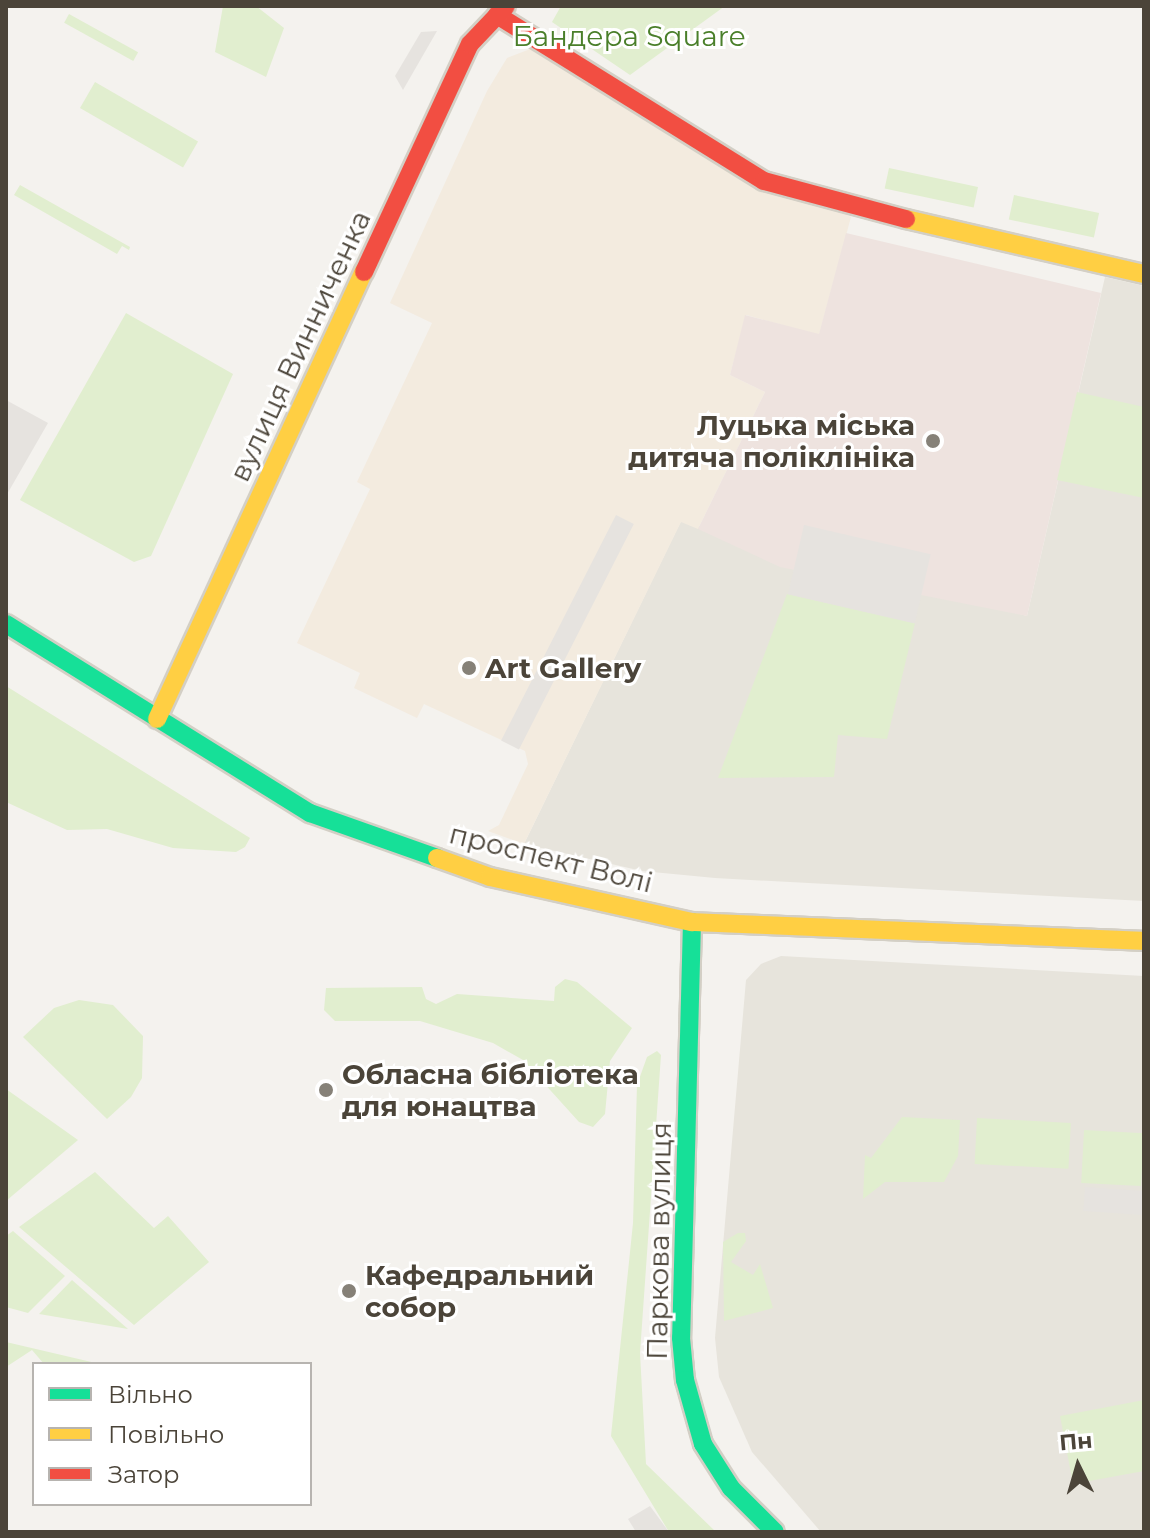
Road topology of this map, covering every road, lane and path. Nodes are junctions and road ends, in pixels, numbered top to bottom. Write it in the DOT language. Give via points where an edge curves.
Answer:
graph roads {
  1 [pos="501,11"];
  2 [pos="1144,274"];
  3 [pos="6,624"];
  4 [pos="157,719"];
  5 [pos="692,922"];
  6 [pos="1144,941"];
  7 [pos="775,1532"];
  1 -- 2 [label="main road" via="764,181 832,202"];
  1 -- 4 [label="main road, вулиця Винниченка" via="470,44"];
  3 -- 4 [label="main road, проспект Волі"];
  4 -- 5 [label="main road, проспект Волі" via="310,813 490,877"];
  5 -- 6 [label="main road, проспект Волі"];
  5 -- 7 [label="main road, Паркова вулиця" via="681,1338 685,1380 703,1444 731,1488"];
}
